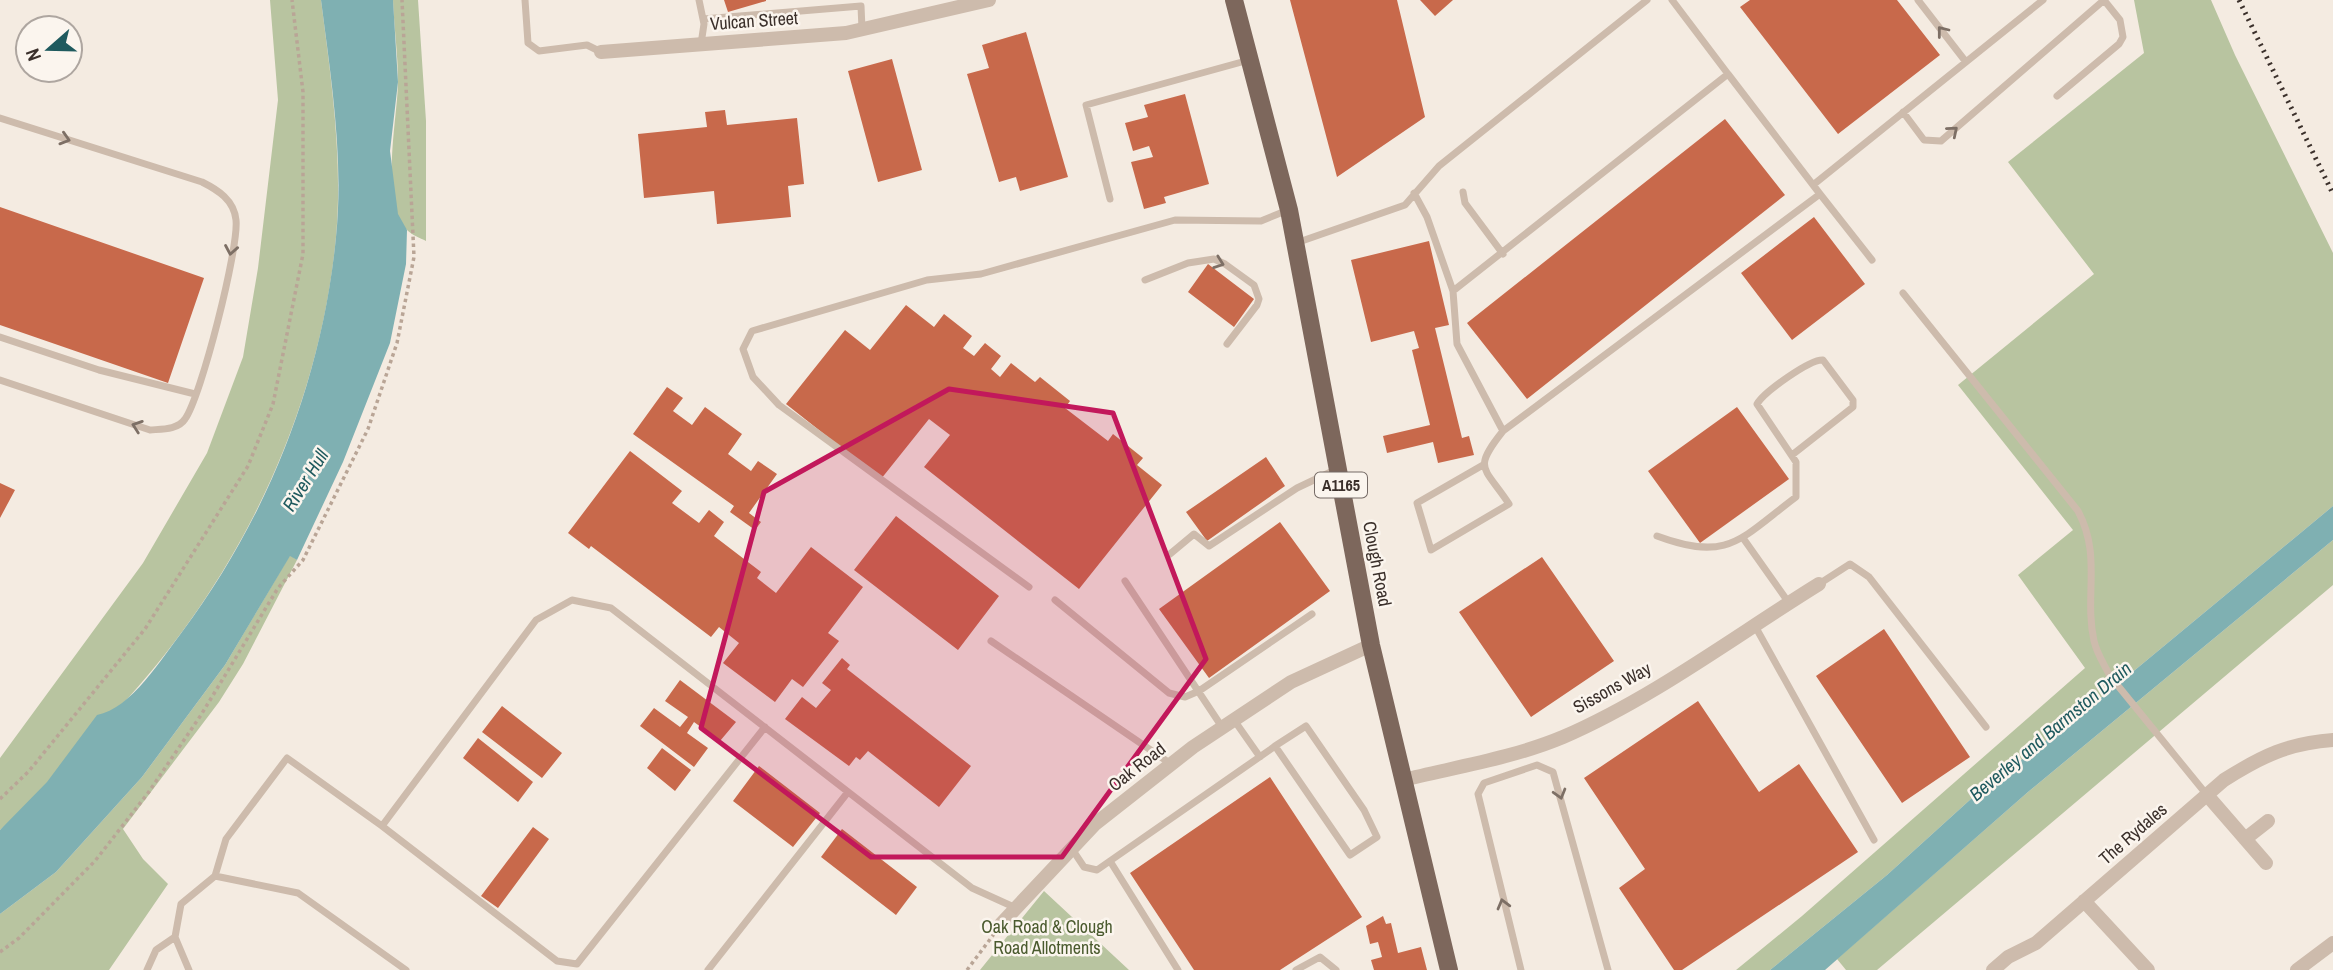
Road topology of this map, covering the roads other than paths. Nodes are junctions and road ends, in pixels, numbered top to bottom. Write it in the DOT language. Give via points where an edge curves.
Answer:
graph roads {
  1 [pos="524,0"];
  2 [pos="699,0"];
  3 [pos="989,0"];
  4 [pos="1234,0"];
  5 [pos="1647,0"];
  6 [pos="1672,0"];
  7 [pos="2043,0"];
  8 [pos="2104,0"];
  9 [pos="1922,1"];
  10 [pos="703,19"];
  11 [pos="862,29"];
  12 [pos="701,44"];
  13 [pos="601,52"];
  14 [pos="1249,60"];
  15 [pos="1966,62"];
  16 [pos="1728,74"];
  17 [pos="2057,96"];
  18 [pos="1903,112"];
  19 [pos="0,118"];
  20 [pos="1813,185"];
  21 [pos="1463,192"];
  22 [pos="1414,194"];
  23 [pos="1820,194"];
  24 [pos="1110,199"];
  25 [pos="1289,210"];
  26 [pos="1295,243"];
  27 [pos="1503,254"];
  28 [pos="1872,260"];
  29 [pos="1145,280"];
  30 [pos="1453,291"];
  31 [pos="1903,293"];
  32 [pos="0,337"];
  33 [pos="1227,344"];
  34 [pos="0,380"];
  35 [pos="195,394"];
  36 [pos="1503,431"];
  37 [pos="1792,455"];
  38 [pos="1483,465"];
  39 [pos="1338,469"];
  40 [pos="1657,536"];
  41 [pos="1743,538"];
  42 [pos="1170,554"];
  43 [pos="1125,582"];
  44 [pos="1819,584"];
  45 [pos="1029,587"];
  46 [pos="1055,600"];
  47 [pos="1789,603"];
  48 [pos="1312,614"];
  49 [pos="1755,626"];
  50 [pos="991,641"];
  51 [pos="1371,645"];
  52 [pos="1199,691"];
  53 [pos="1228,724"];
  54 [pos="765,727"];
  55 [pos="1986,727"];
  56 [pos="2333,740"];
  57 [pos="1275,746"];
  58 [pos="1508,754"];
  59 [pos="1260,757"];
  60 [pos="1171,764"];
  61 [pos="1510,772"];
  62 [pos="1403,780"];
  63 [pos="848,792"];
  64 [pos="2207,795"];
  65 [pos="2269,821"];
  66 [pos="382,826"];
  67 [pos="2245,839"];
  68 [pos="1874,840"];
  69 [pos="1072,849"];
  70 [pos="1110,861"];
  71 [pos="2266,863"];
  72 [pos="215,876"];
  73 [pos="2084,901"];
  74 [pos="1016,908"];
  75 [pos="1001,924"];
  76 [pos="175,937"];
  77 [pos="2333,943"];
  78 [pos="575,967"];
  79 [pos="147,970"];
  80 [pos="189,970"];
  81 [pos="406,970"];
  82 [pos="708,970"];
  83 [pos="1178,970"];
  84 [pos="1296,970"];
  85 [pos="1336,970"];
  86 [pos="1449,970"];
  87 [pos="1521,970"];
  88 [pos="1608,970"];
  89 [pos="1993,970"];
  90 [pos="2148,970"];
  91 [pos="2297,970"];
  1 -- 13 [label="lane" via="528,43 538,51 587,46"];
  2 -- 10 [label="lane"];
  3 -- 11 [label="street, Vulcan Street"];
  4 -- 14 [label="main road, Clough Road / A1165"];
  5 -- 22 [label="lane" via="1439,166"];
  6 -- 16 [label="lane"];
  7 -- 15 [label="lane"];
  8 -- 17 [label="lane" via="2120,20 2123,37"];
  18 -- 8 [label="lane, one-way" via="1924,140 1941,141"];
  15 -- 9 [label="lane, one-way"];
  10 -- 11 [label="lane" via="861,6"];
  10 -- 12 [label="lane"];
  11 -- 12 [label="street, Vulcan Street"];
  12 -- 13 [label="street, Vulcan Street"];
  14 -- 24 [label="lane" via="1086,105"];
  14 -- 25 [label="main road, Clough Road / A1165"];
  15 -- 18 [label="lane"];
  16 -- 20 [label="lane"];
  16 -- 27 [label="lane"];
  18 -- 20 [label="lane"];
  19 -- 35 [label="lane, one-way" via="202,182 229,201 236,221 223,297"];
  20 -- 23 [label="lane"];
  21 -- 27 [label="lane" via="1465,203"];
  22 -- 26 [label="lane" via="1405,205"];
  22 -- 30 [label="lane"];
  23 -- 28 [label="lane"];
  23 -- 36 [label="lane"];
  25 -- 26 [label="main road, Clough Road / A1165"];
  25 -- 45 [label="lane" via="1262,221 1175,220 981,274 927,280 752,331 743,349 753,377 779,405"];
  26 -- 39 [label="main road, Clough Road / A1165"];
  27 -- 30 [label="lane"];
  29 -- 33 [label="lane, one-way" via="1213,259 1254,285 1257,305"];
  30 -- 36 [label="lane" via="1457,344"];
  31 -- 64 [label="lane" via="2078,511 2089,533 2094,639 2110,676"];
  32 -- 35 [label="lane" via="99,370"];
  35 -- 34 [label="lane, one-way" via="185,421 172,428 150,430"];
  36 -- 38 [label="lane" via="1483,456"];
  37 -- 37 [label="lane" via="1853,407 1853,400 1823,359 1788,378 1757,404"];
  37 -- 41 [label="lane" via="1796,497"];
  38 -- 38 [label="lane" via="1510,504 1431,550 1418,503"];
  39 -- 42 [label="lane" via="1297,488 1209,546 1194,534"];
  39 -- 51 [label="main road, Clough Road / A1165"];
  40 -- 41 [label="lane" via="1684,546 1712,549"];
  41 -- 47 [label="lane"];
  43 -- 52 [label="lane"];
  44 -- 47 [label="street, Sissons Way"];
  44 -- 55 [label="lane" via="1850,564 1869,577"];
  46 -- 52 [label="lane" via="1169,693 1185,697"];
  47 -- 49 [label="street, Sissons Way"];
  48 -- 52 [label="lane"];
  49 -- 58 [label="street, Sissons Way" via="1562,737"];
  49 -- 68 [label="lane"];
  50 -- 60 [label="lane"];
  51 -- 53 [label="street, Oak Road" via="1292,682"];
  51 -- 62 [label="main road, Clough Road / A1165"];
  52 -- 53 [label="lane"];
  53 -- 59 [label="lane"];
  53 -- 60 [label="street, Oak Road"];
  54 -- 63 [label="lane"];
  54 -- 66 [label="lane" via="611,608 572,600 536,620"];
  54 -- 78 [label="lane"];
  56 -- 64 [label="street, The Rydales" via="2300,743 2251,762"];
  57 -- 57 [label="lane" via="1306,726 1364,810 1377,837 1350,855"];
  57 -- 59 [label="lane"];
  58 -- 61 [label="lane"];
  58 -- 62 [label="street, Sissons Way"];
  59 -- 70 [label="lane"];
  60 -- 69 [label="street, Oak Road" via="1095,824"];
  87 -- 61 [label="lane, one-way" via="1478,794 1484,783"];
  61 -- 88 [label="lane, one-way" via="1537,765 1553,772"];
  62 -- 86 [label="main road, Clough Road / A1165"];
  63 -- 74 [label="lane" via="972,888"];
  63 -- 82 [label="lane"];
  64 -- 67 [label="street"];
  64 -- 73 [label="street, The Rydales"];
  65 -- 67 [label="street"];
  66 -- 72 [label="lane" via="287,758 226,839"];
  66 -- 78 [label="lane" via="557,961"];
  67 -- 71 [label="street"];
  69 -- 70 [label="lane" via="1084,867 1097,870"];
  69 -- 74 [label="street, Oak Road"];
  70 -- 83 [label="lane"];
  72 -- 76 [label="lane" via="181,904"];
  72 -- 81 [label="lane" via="298,893"];
  73 -- 89 [label="street, The Rydales" via="2036,943"];
  73 -- 90 [label="street"];
  74 -- 75 [label="street, Oak Road"];
  76 -- 79 [label="lane" via="156,950"];
  76 -- 80 [label="lane"];
  77 -- 91 [label="street"];
  84 -- 85 [label="lane" via="1320,957"];
}
